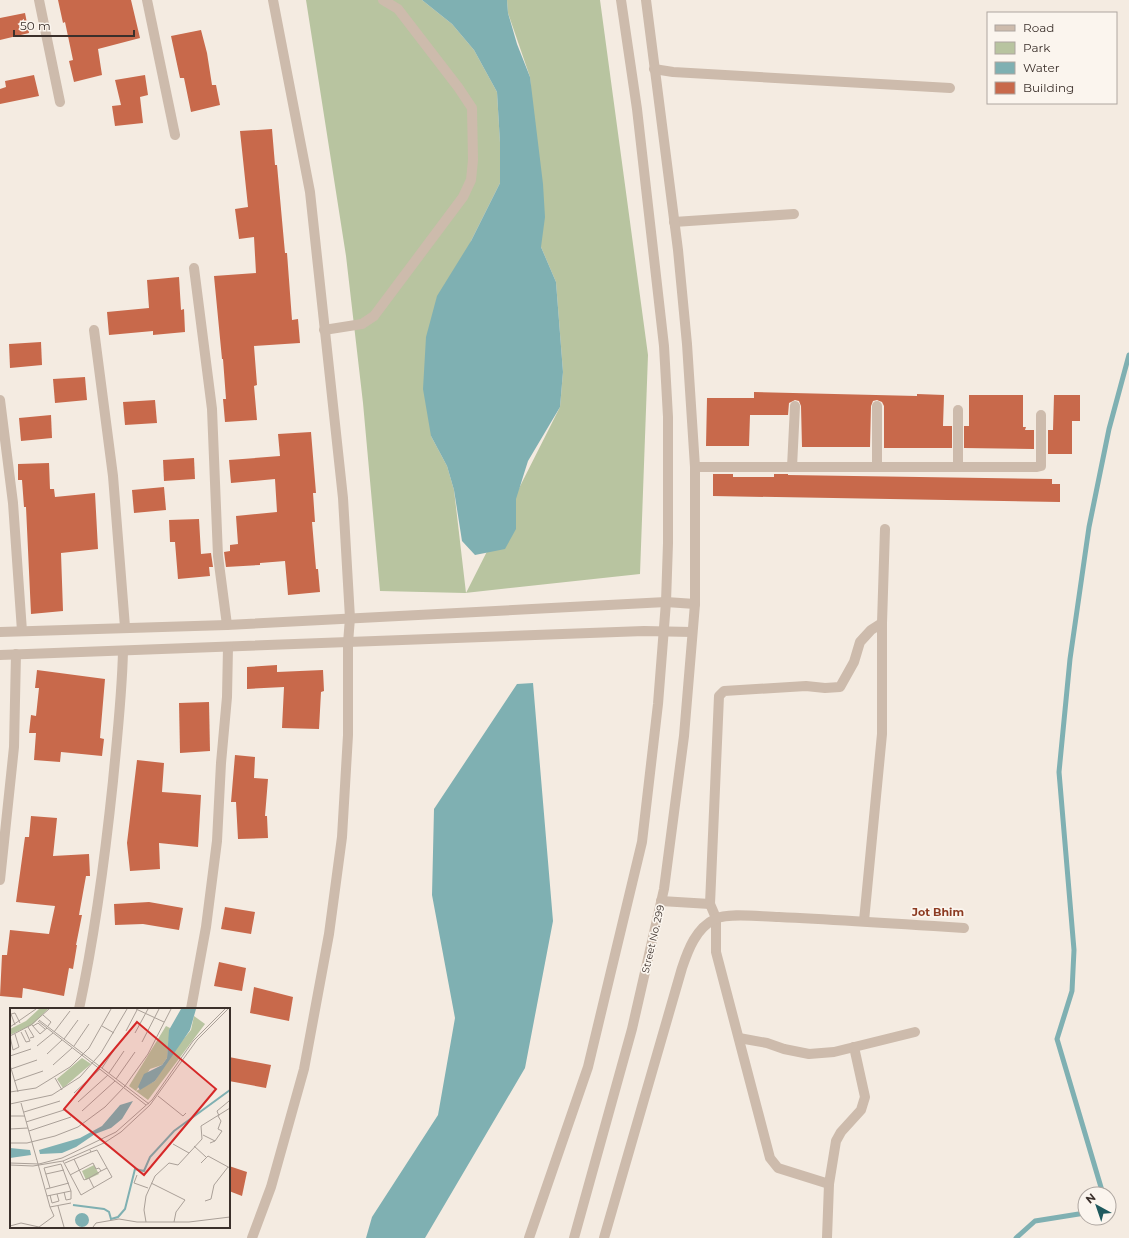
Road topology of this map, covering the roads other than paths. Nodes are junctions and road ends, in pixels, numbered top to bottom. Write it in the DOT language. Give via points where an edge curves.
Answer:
graph roads {
  1 [pos="39,0"];
  2 [pos="148,0"];
  3 [pos="272,0"];
  4 [pos="383,0"];
  5 [pos="621,0"];
  6 [pos="646,0"];
  7 [pos="654,69"];
  8 [pos="950,88"];
  9 [pos="60,102"];
  10 [pos="175,135"];
  11 [pos="794,214"];
  12 [pos="674,222"];
  13 [pos="194,268"];
  14 [pos="94,330"];
  15 [pos="324,330"];
  16 [pos="0,400"];
  17 [pos="795,406"];
  18 [pos="877,406"];
  19 [pos="958,410"];
  20 [pos="1041,415"];
  21 [pos="695,467"];
  22 [pos="792,467"];
  23 [pos="877,467"];
  24 [pos="958,467"];
  25 [pos="884,529"];
  26 [pos="666,602"];
  27 [pos="695,604"];
  28 [pos="350,618"];
  29 [pos="882,623"];
  30 [pos="227,624"];
  31 [pos="125,627"];
  32 [pos="22,631"];
  33 [pos="663,631"];
  34 [pos="0,632"];
  35 [pos="692,632"];
  36 [pos="348,643"];
  37 [pos="228,647"];
  38 [pos="123,651"];
  39 [pos="16,654"];
  40 [pos="0,655"];
  41 [pos="0,880"];
  42 [pos="661,901"];
  43 [pos="710,904"];
  44 [pos="716,918"];
  45 [pos="864,920"];
  46 [pos="964,928"];
  47 [pos="79,1008"];
  48 [pos="191,1008"];
  49 [pos="915,1032"];
  50 [pos="739,1038"];
  51 [pos="854,1047"];
  52 [pos="829,1184"];
  53 [pos="252,1238"];
  54 [pos="529,1238"];
  55 [pos="574,1238"];
  56 [pos="604,1238"];
  57 [pos="827,1238"];
  1 -- 9 [label="street"];
  2 -- 10 [label="street"];
  3 -- 15 [label="street" via="310,192"];
  4 -- 15 [label="street" via="398,9 472,108 473,160 470,180 463,197 374,316 362,324"];
  5 -- 26 [label="street" via="637,109 664,346 668,417"];
  6 -- 7 [label="street, Street No. 299"];
  7 -- 8 [label="street"];
  7 -- 12 [label="street, Street No. 299"];
  11 -- 12 [label="street"];
  12 -- 21 [label="street, Street No. 299" via="687,344"];
  13 -- 30 [label="street" via="212,410 218,556"];
  14 -- 31 [label="street" via="113,476"];
  15 -- 28 [label="street" via="343,498"];
  16 -- 32 [label="street" via="13,503"];
  17 -- 22 [label="street"];
  18 -- 23 [label="street"];
  19 -- 24 [label="street"];
  20 -- 24 [label="street" via="1041,466"];
  21 -- 22 [label="street"];
  21 -- 27 [label="street, Street No. 299"];
  22 -- 23 [label="street"];
  23 -- 24 [label="street"];
  25 -- 29 [label="street"];
  26 -- 27 [label="street"];
  26 -- 28 [label="street"];
  26 -- 33 [label="street"];
  27 -- 35 [label="street, Street No. 299"];
  28 -- 30 [label="street"];
  28 -- 36 [label="street"];
  29 -- 43 [label="street" via="860,642 854,662 840,686 724,691 720,696"];
  29 -- 45 [label="street" via="882,734"];
  30 -- 31 [label="street"];
  31 -- 32 [label="street"];
  32 -- 34 [label="street"];
  33 -- 35 [label="street"];
  33 -- 36 [label="street"];
  33 -- 54 [label="street" via="658,704 642,842 588,1067"];
  35 -- 42 [label="street, Street No. 299" via="684,736"];
  36 -- 37 [label="street"];
  36 -- 53 [label="street" via="348,735 342,837 329,934 304,1069 271,1187"];
  37 -- 38 [label="street"];
  37 -- 48 [label="street" via="217,841 206,927"];
  38 -- 39 [label="street"];
  38 -- 47 [label="street" via="108,825"];
  39 -- 40 [label="street"];
  39 -- 41 [label="street" via="14,747"];
  42 -- 43 [label="street"];
  42 -- 55 [label="street, Street No. 299" via="632,1030"];
  43 -- 44 [label="street"];
  44 -- 45 [label="street" via="744,916"];
  44 -- 50 [label="street" via="716,952"];
  44 -- 56 [label="street" via="698,934 690,946 682,968"];
  45 -- 46 [label="street"];
  49 -- 51 [label="street"];
  50 -- 51 [label="street" via="809,1054"];
  50 -- 52 [label="street" via="770,1158 778,1168"];
  51 -- 52 [label="street" via="865,1097 861,1110 836,1141"];
  52 -- 57 [label="street"];
}
